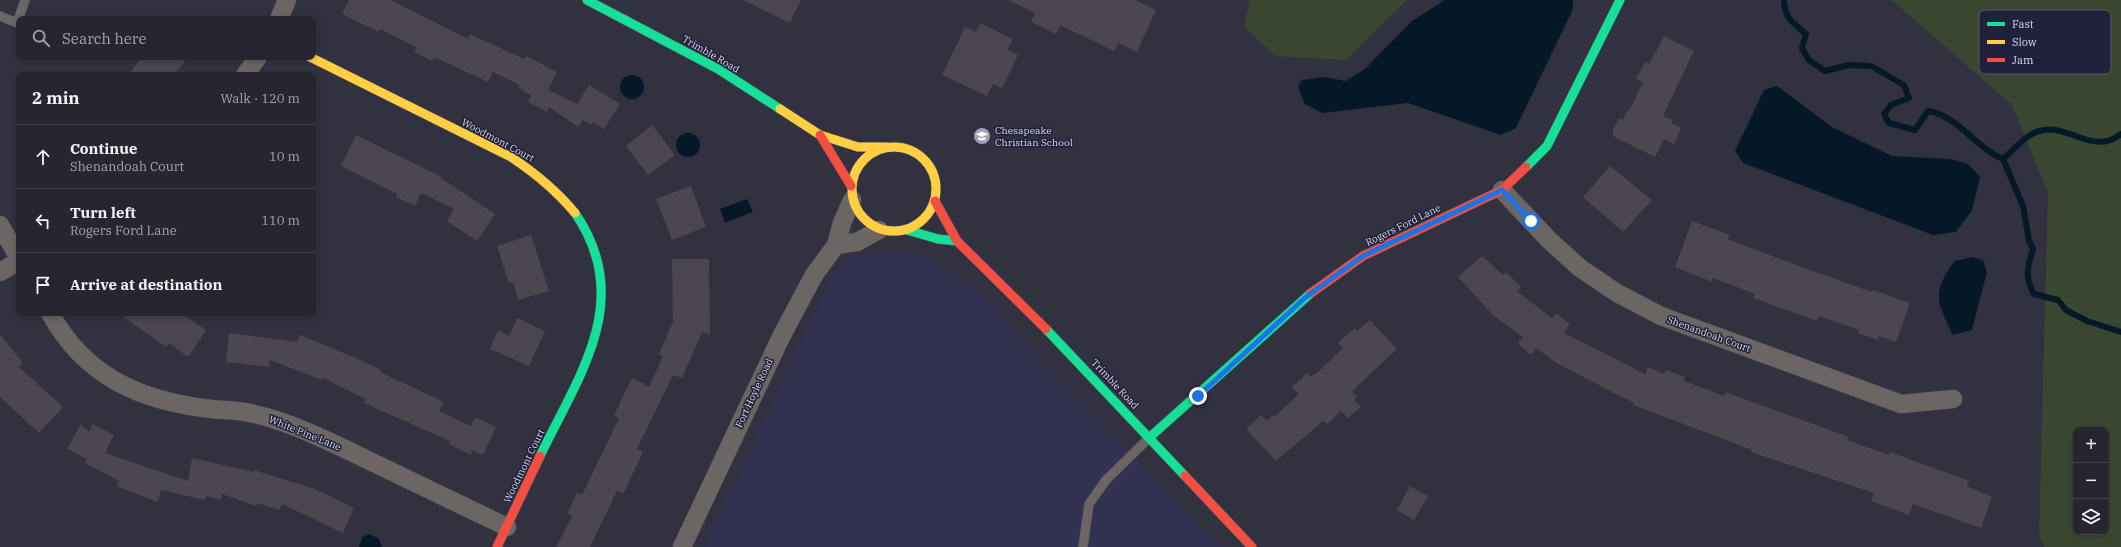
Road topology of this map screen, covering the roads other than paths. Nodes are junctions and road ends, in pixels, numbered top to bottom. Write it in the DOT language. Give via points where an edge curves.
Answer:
graph roads {
  1 [pos="25,0"];
  2 [pos="287,0"];
  3 [pos="587,0"];
  4 [pos="1620,0"];
  5 [pos="0,16"];
  6 [pos="19,16"];
  7 [pos="280,16"];
  8 [pos="16,23"];
  9 [pos="256,60"];
  10 [pos="316,60"];
  11 [pos="247,72"];
  12 [pos="820,134"];
  13 [pos="886,147"];
  14 [pos="1502,190"];
  15 [pos="851,193"];
  16 [pos="935,201"];
  17 [pos="0,225"];
  18 [pos="879,230"];
  19 [pos="907,230"];
  20 [pos="957,241"];
  21 [pos="836,245"];
  22 [pos="16,253"];
  23 [pos="16,263"];
  24 [pos="0,272"];
  25 [pos="52,316"];
  26 [pos="1953,399"];
  27 [pos="1150,437"];
  28 [pos="506,527"];
  29 [pos="497,547"];
  30 [pos="682,547"];
  31 [pos="1083,547"];
  32 [pos="1252,547"];
  1 -- 6 [label="lane"];
  2 -- 7 [label="street"];
  3 -- 12 [label="street, Trimble Road" via="649,30 718,69"];
  4 -- 14 [label="street, Rogers Ford Lane" via="1547,146"];
  5 -- 8 [label="lane"];
  9 -- 11 [label="street"];
  10 -- 28 [label="street, Woodmont Court" via="525,165 566,199 589,235 600,269 600,325 593,346"];
  12 -- 13 [label="street, Trimble Road" via="858,147"];
  12 -- 15 [label="street, Trimble Road" via="844,172"];
  13 -- 15 [label="street" via="873,152 862,161 854,173"];
  13 -- 16 [label="street" via="914,152 925,161 933,173"];
  14 -- 26 [label="street, Shenandoah Court" via="1549,240 1580,268 1617,293 1661,316 1901,404"];
  14 -- 27 [label="street, Rogers Ford Lane" via="1363,256 1306,297"];
  15 -- 18 [label="street" via="858,213 867,223"];
  15 -- 21 [label="street, Fort Hoyle Road"];
  16 -- 19 [label="street" via="929,214 919,224"];
  16 -- 20 [label="street, Trimble Road"];
  17 -- 22 [label="street"];
  18 -- 19 [label="street"];
  18 -- 21 [label="street" via="857,242"];
  19 -- 20 [label="street" via="946,242"];
  20 -- 27 [label="street, Trimble Road" via="1020,301"];
  21 -- 30 [label="street, Fort Hoyle Road" via="814,275 781,337"];
  23 -- 24 [label="street"];
  25 -- 28 [label="street, White Pine Lane" via="85,359 125,387 149,398 175,404 238,411 282,422 334,444"];
  27 -- 31 [label="lane" via="1106,480 1089,504"];
  27 -- 32 [label="street, Trimble Road"];
  28 -- 29 [label="street, Woodmont Court"];
}
